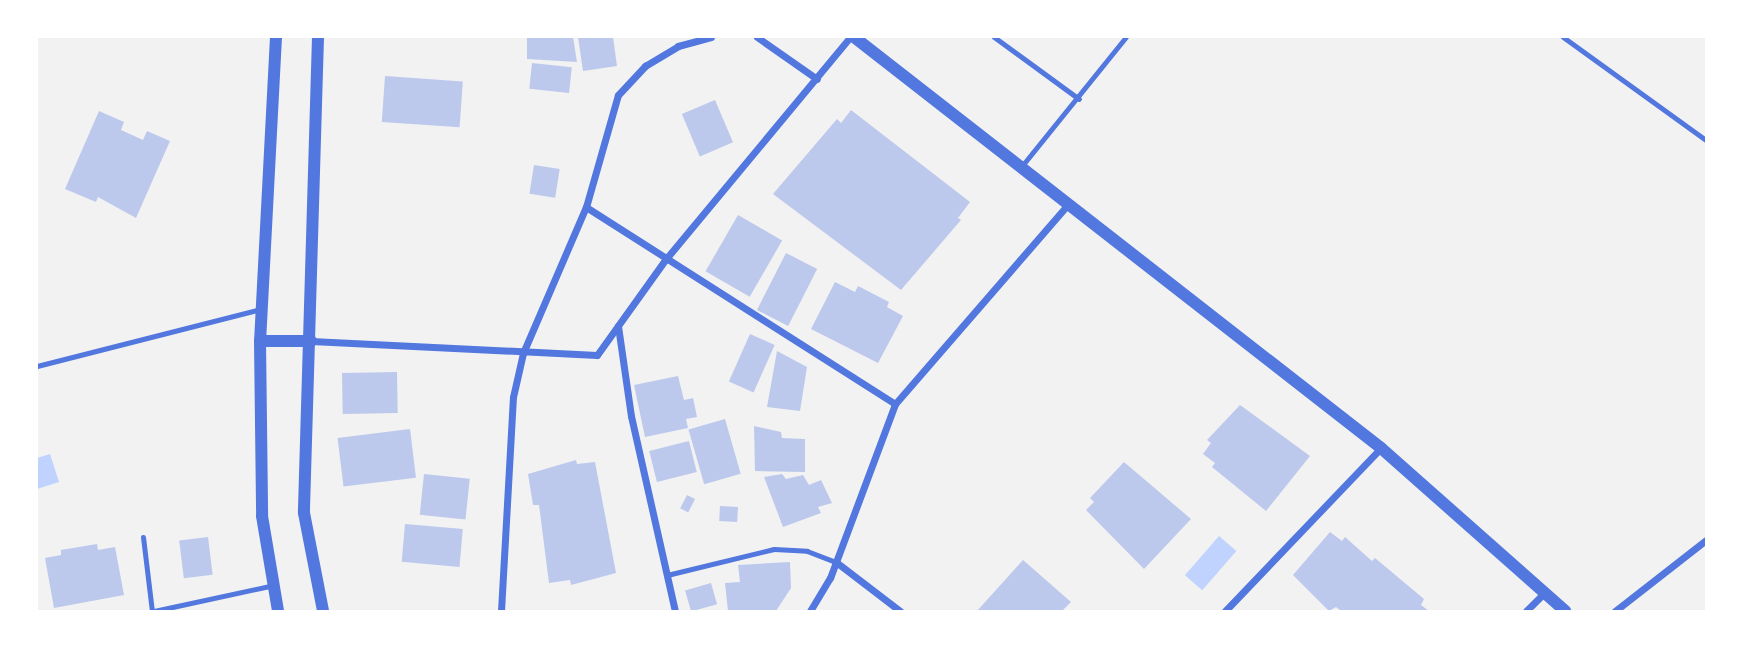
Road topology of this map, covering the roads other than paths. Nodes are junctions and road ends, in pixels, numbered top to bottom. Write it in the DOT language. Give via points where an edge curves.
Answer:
graph roads {
  1 [pos="276,37"];
  2 [pos="318,37"];
  3 [pos="711,37"];
  4 [pos="757,37"];
  5 [pos="852,37"];
  6 [pos="994,37"];
  7 [pos="1126,37"];
  8 [pos="1563,37"];
  9 [pos="817,79"];
  10 [pos="1079,99"];
  11 [pos="1706,140"];
  12 [pos="1021,167"];
  13 [pos="1068,204"];
  14 [pos="586,206"];
  15 [pos="665,260"];
  16 [pos="261,309"];
  17 [pos="618,326"];
  18 [pos="260,341"];
  19 [pos="311,341"];
  20 [pos="523,353"];
  21 [pos="37,366"];
  22 [pos="895,404"];
  23 [pos="1381,448"];
  24 [pos="143,537"];
  25 [pos="1706,540"];
  26 [pos="836,562"];
  27 [pos="667,575"];
  28 [pos="274,585"];
  29 [pos="1546,591"];
  30 [pos="153,611"];
  31 [pos="278,611"];
  32 [pos="323,611"];
  33 [pos="501,611"];
  34 [pos="675,611"];
  35 [pos="810,611"];
  36 [pos="900,611"];
  37 [pos="1225,611"];
  38 [pos="1526,611"];
  39 [pos="1565,611"];
  40 [pos="1615,611"];
  1 -- 16 [label="street"];
  2 -- 19 [label="street"];
  3 -- 14 [label="street" via="678,46 645,66 618,95"];
  4 -- 9 [label="street"];
  5 -- 9 [label="street"];
  5 -- 12 [label="street"];
  6 -- 10 [label="lane"];
  7 -- 10 [label="lane"];
  8 -- 11 [label="lane"];
  9 -- 15 [label="street"];
  10 -- 12 [label="lane"];
  12 -- 13 [label="street"];
  13 -- 22 [label="street"];
  13 -- 23 [label="street"];
  14 -- 15 [label="street"];
  14 -- 20 [label="street"];
  15 -- 17 [label="street"];
  15 -- 22 [label="street"];
  16 -- 18 [label="street"];
  16 -- 21 [label="lane"];
  17 -- 20 [label="street" via="597,355"];
  17 -- 27 [label="street" via="631,416"];
  18 -- 19 [label="street"];
  18 -- 28 [label="street" via="262,516"];
  19 -- 20 [label="street"];
  19 -- 32 [label="street" via="304,513"];
  20 -- 33 [label="street" via="513,397"];
  22 -- 26 [label="street"];
  23 -- 29 [label="street"];
  23 -- 37 [label="street"];
  24 -- 30 [label="lane"];
  25 -- 40 [label="street"];
  26 -- 27 [label="lane" via="807,551 774,549"];
  26 -- 35 [label="street"];
  26 -- 36 [label="street"];
  27 -- 34 [label="street"];
  28 -- 30 [label="lane"];
  28 -- 31 [label="street"];
  29 -- 38 [label="street"];
  29 -- 39 [label="street"];
}
